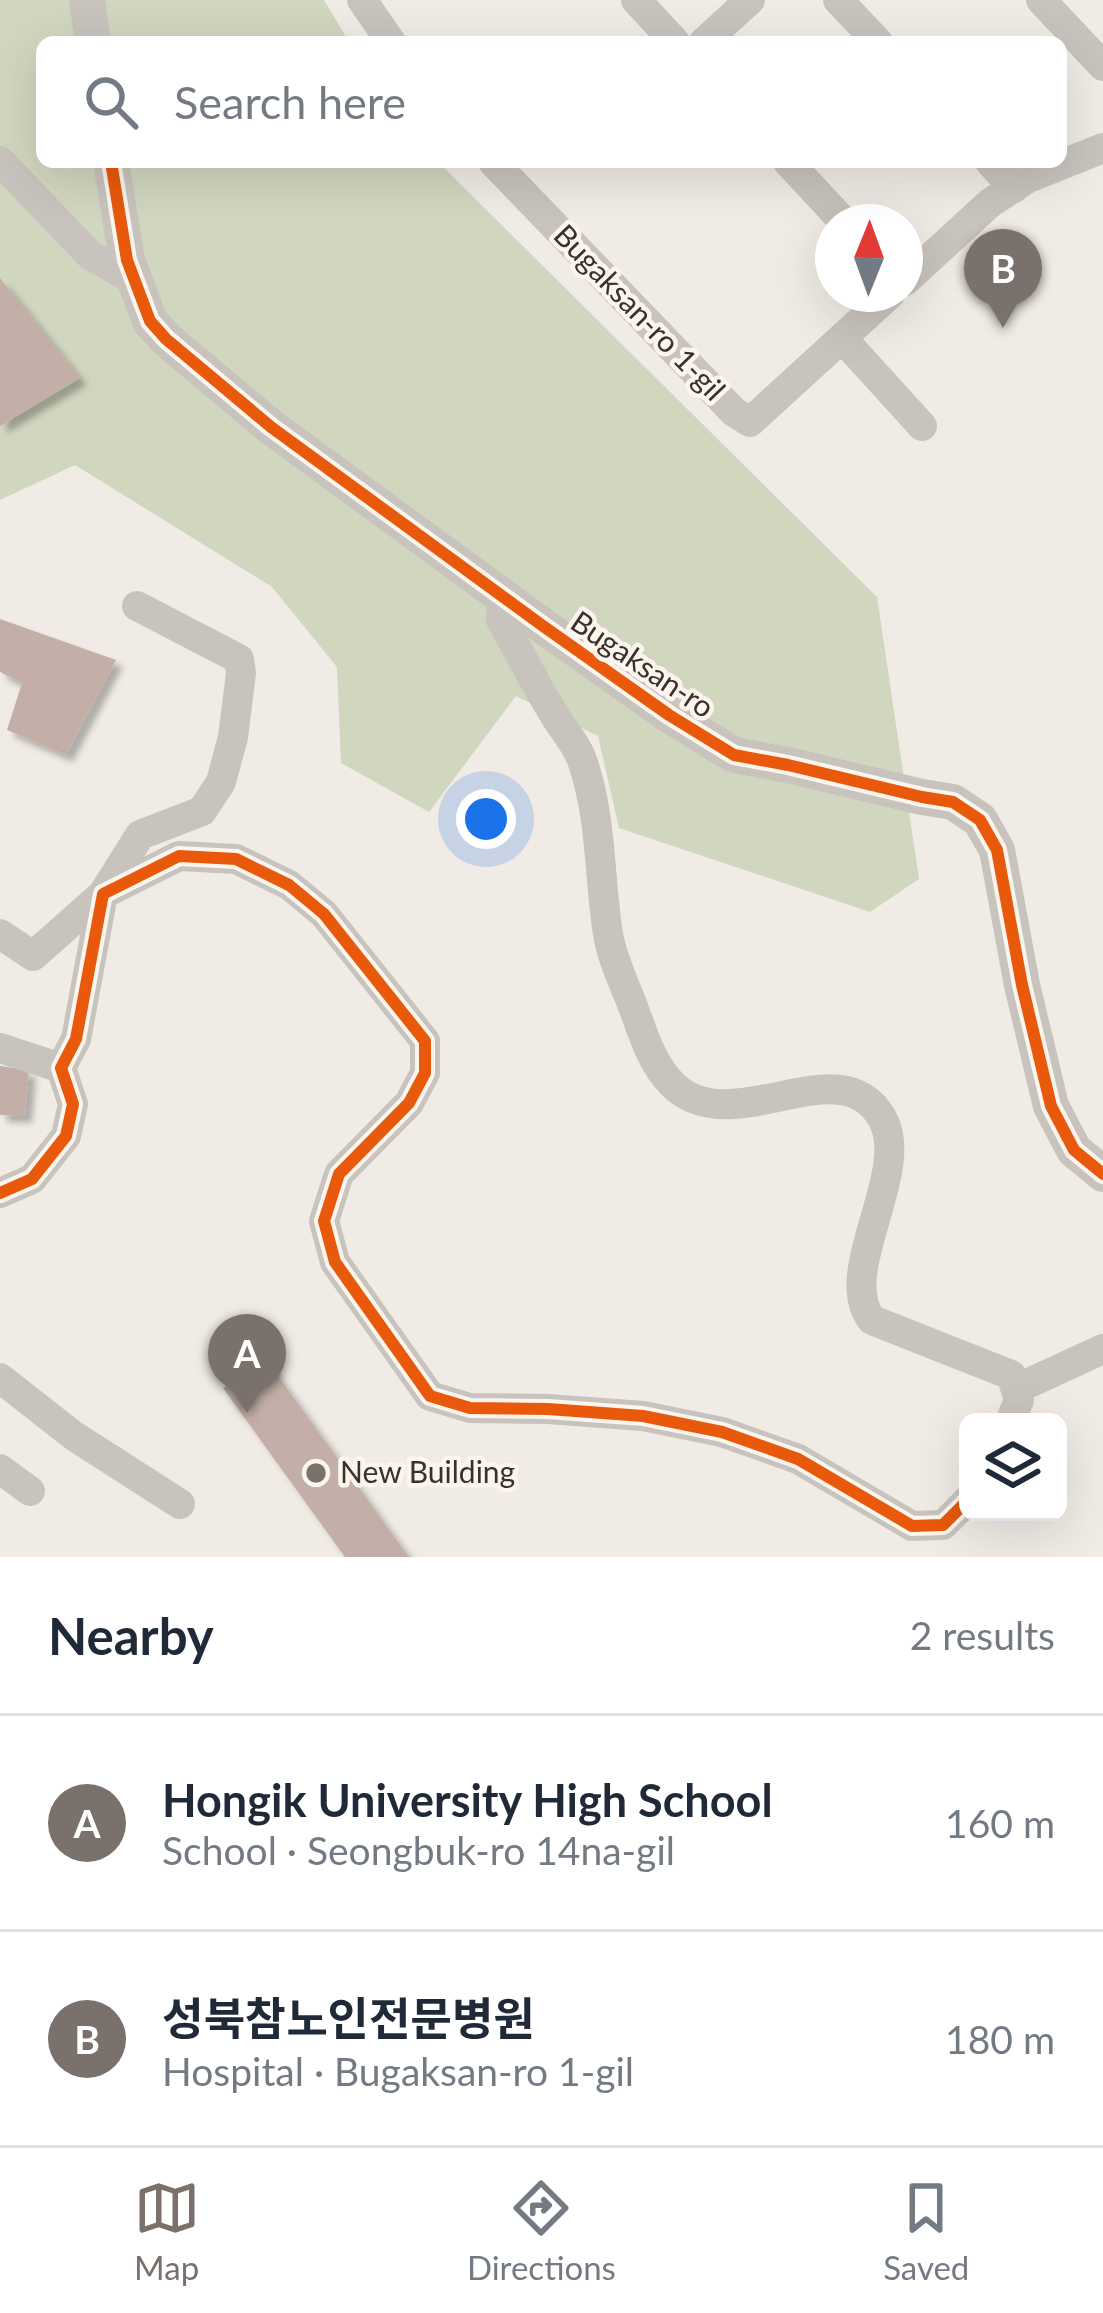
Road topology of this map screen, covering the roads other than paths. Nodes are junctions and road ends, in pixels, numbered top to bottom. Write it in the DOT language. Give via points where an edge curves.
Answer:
graph roads {
  1 [pos="87,0"];
  2 [pos="636,0"];
  3 [pos="750,0"];
  4 [pos="838,0"];
  5 [pos="1041,0"];
  6 [pos="92,36"];
  7 [pos="669,36"];
  8 [pos="711,36"];
  9 [pos="872,36"];
  10 [pos="1103,66"];
  11 [pos="1103,148"];
  12 [pos="0,161"];
  13 [pos="1067,162"];
  14 [pos="112,168"];
  15 [pos="500,168"];
  16 [pos="794,168"];
  17 [pos="996,168"];
  18 [pos="1053,168"];
  19 [pos="1015,188"];
  20 [pos="827,204"];
  21 [pos="923,264"];
  22 [pos="134,280"];
  23 [pos="870,312"];
  24 [pos="842,338"];
  25 [pos="922,425"];
  26 [pos="502,596"];
  27 [pos="137,606"];
  28 [pos="104,894"];
  29 [pos="0,934"];
  30 [pos="0,1048"];
  31 [pos="61,1067"];
  32 [pos="1103,1174"];
  33 [pos="0,1193"];
  34 [pos="1103,1349"];
  35 [pos="0,1378"];
  36 [pos="1016,1389"];
  37 [pos="1014,1413"];
  38 [pos="0,1469"];
  39 [pos="30,1491"];
  40 [pos="181,1504"];
  41 [pos="959,1509"];
  1 -- 6 [label="street"];
  2 -- 7 [label="street"];
  3 -- 8 [label="street"];
  4 -- 9 [label="street"];
  5 -- 10 [label="street"];
  11 -- 13 [label="street"];
  12 -- 22 [label="street" via="90,255"];
  14 -- 22 [label="street, Bugaksan-ro"];
  15 -- 24 [label="street, Bugaksan-ro 1-gil" via="750,422"];
  16 -- 20 [label="street"];
  17 -- 19 [label="street"];
  18 -- 19 [label="street"];
  19 -- 21 [label="street"];
  22 -- 26 [label="street, Bugaksan-ro" via="149,321 184,354"];
  23 -- 24 [label="street, Bugaksan-ro 1-gil"];
  24 -- 25 [label="street"];
  26 -- 32 [label="street, Bugaksan-ro" via="734,755 953,802 980,820 997,850 1051,1106 1074,1150"];
  26 -- 36 [label="street" via="501,620 582,759 608,938 649,1051 674,1086 705,1104 822,1088 863,1095 884,1120 890,1156 863,1269 863,1310 1011,1375"];
  27 -- 28 [label="street" via="239,659 238,694 221,782 202,812 140,835"];
  28 -- 29 [label="street" via="32,956"];
  28 -- 31 [label="street" via="76,1039"];
  28 -- 41 [label="street" via="179,856 236,859 289,885 323,914 425,1041 424,1073 409,1103 339,1174 324,1221 335,1262 430,1396 470,1408 643,1416 722,1432 798,1460 912,1526 943,1525"];
  30 -- 31 [label="street"];
  31 -- 33 [label="street" via="73,1105 66,1136 32,1179"];
  34 -- 36 [label="street"];
  35 -- 40 [label="street"];
  36 -- 37 [label="street"];
  38 -- 39 [label="street"];
}
